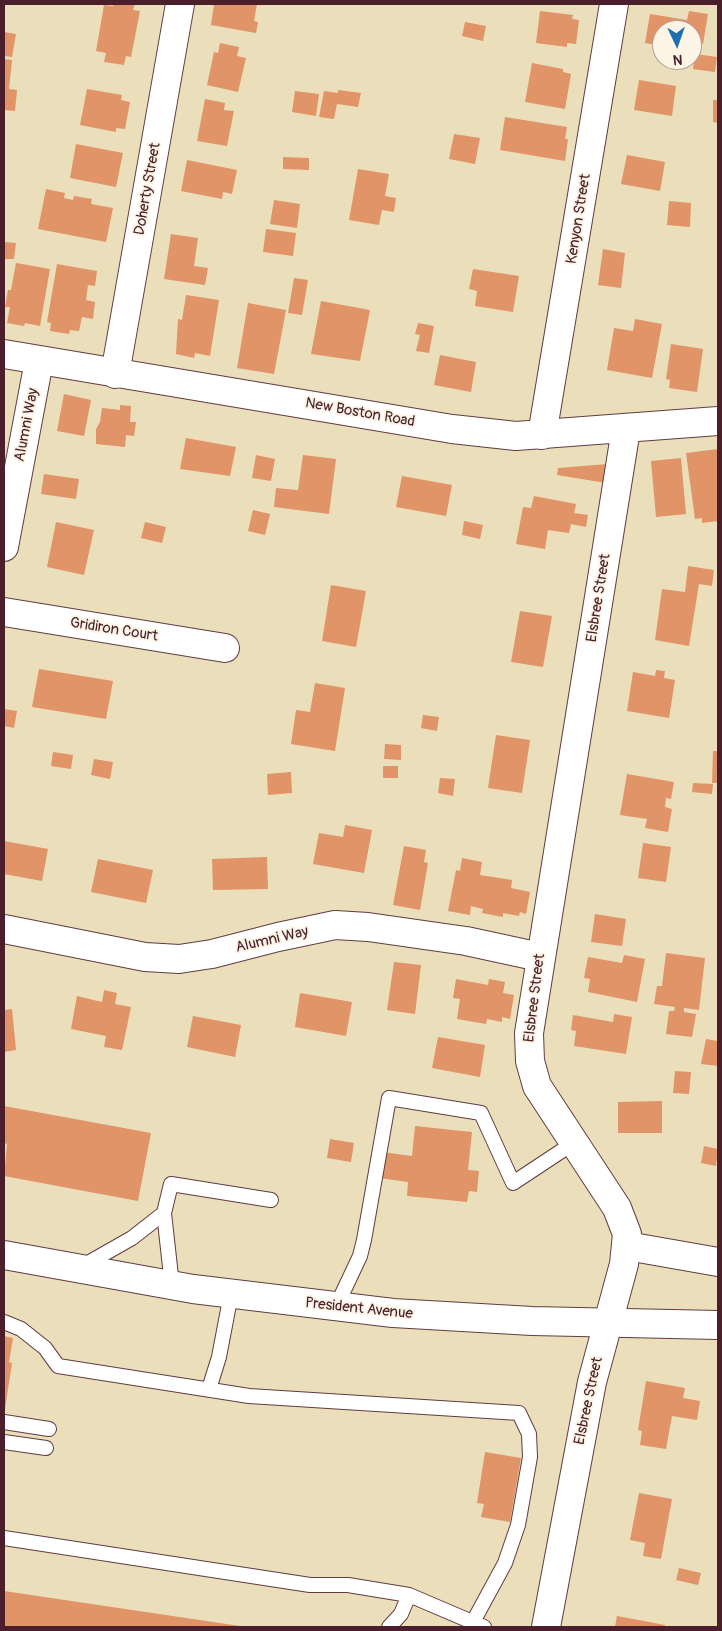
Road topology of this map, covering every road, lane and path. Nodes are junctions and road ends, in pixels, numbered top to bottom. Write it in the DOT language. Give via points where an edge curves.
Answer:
graph roads {
  1 [pos="180,4"];
  2 [pos="614,4"];
  3 [pos="4,354"];
  4 [pos="39,361"];
  5 [pos="115,374"];
  6 [pos="718,421"];
  7 [pos="626,429"];
  8 [pos="542,435"];
  9 [pos="4,547"];
  10 [pos="4,612"];
  11 [pos="225,648"];
  12 [pos="4,929"];
  13 [pos="540,957"];
  14 [pos="575,1142"];
  15 [pos="271,1200"];
  16 [pos="164,1213"];
  17 [pos="627,1246"];
  18 [pos="4,1255"];
  19 [pos="718,1262"];
  20 [pos="78,1269"];
  21 [pos="172,1285"];
  22 [pos="230,1294"];
  23 [pos="336,1307"];
  24 [pos="4,1322"];
  25 [pos="606,1323"];
  26 [pos="718,1325"];
  27 [pos="209,1389"];
  28 [pos="4,1422"];
  29 [pos="49,1429"];
  30 [pos="4,1442"];
  31 [pos="46,1448"];
  32 [pos="4,1538"];
  33 [pos="409,1595"];
  34 [pos="478,1625"];
  35 [pos="389,1627"];
  36 [pos="546,1627"];
  1 -- 5 [label="street, Doherty Street"];
  2 -- 8 [label="street, Kenyon Street"];
  3 -- 4 [label="street, New Boston Road"];
  4 -- 5 [label="street, New Boston Road"];
  4 -- 9 [label="street, Alumni Way"];
  5 -- 8 [label="street, New Boston Road" via="452,429 516,436"];
  6 -- 7 [label="street, New Boston Road"];
  7 -- 8 [label="street, New Boston Road"];
  7 -- 13 [label="street, Elsbree Street"];
  10 -- 11 [label="street, Gridiron Court"];
  12 -- 13 [label="street, Alumni Way" via="145,957 179,959 335,925 368,926 466,941"];
  13 -- 14 [label="street, Elsbree Street" via="529,1033 530,1062 537,1086"];
  14 -- 17 [label="street, Elsbree Street" via="624,1222"];
  14 -- 23 [label="lane" via="513,1183 481,1113 389,1098 360,1256"];
  15 -- 16 [label="lane" via="171,1184"];
  16 -- 20 [label="lane" via="132,1238"];
  16 -- 21 [label="lane"];
  17 -- 19 [label="street"];
  17 -- 25 [label="street, Elsbree Street"];
  18 -- 20 [label="street, President Avenue"];
  20 -- 21 [label="street, President Avenue"];
  21 -- 22 [label="street, President Avenue"];
  22 -- 23 [label="street, President Avenue"];
  22 -- 27 [label="lane" via="219,1357"];
  23 -- 25 [label="street, President Avenue" via="433,1316"];
  24 -- 27 [label="lane" via="21,1329 45,1348 58,1366"];
  25 -- 26 [label="street, President Avenue"];
  25 -- 36 [label="street, Elsbree Street"];
  27 -- 34 [label="lane" via="249,1396 519,1413 529,1434 530,1457 518,1525"];
  28 -- 29 [label="lane"];
  30 -- 31 [label="lane"];
  32 -- 33 [label="lane" via="310,1585 348,1585"];
  33 -- 34 [label="lane"];
  33 -- 35 [label="lane" via="401,1614"];
}
